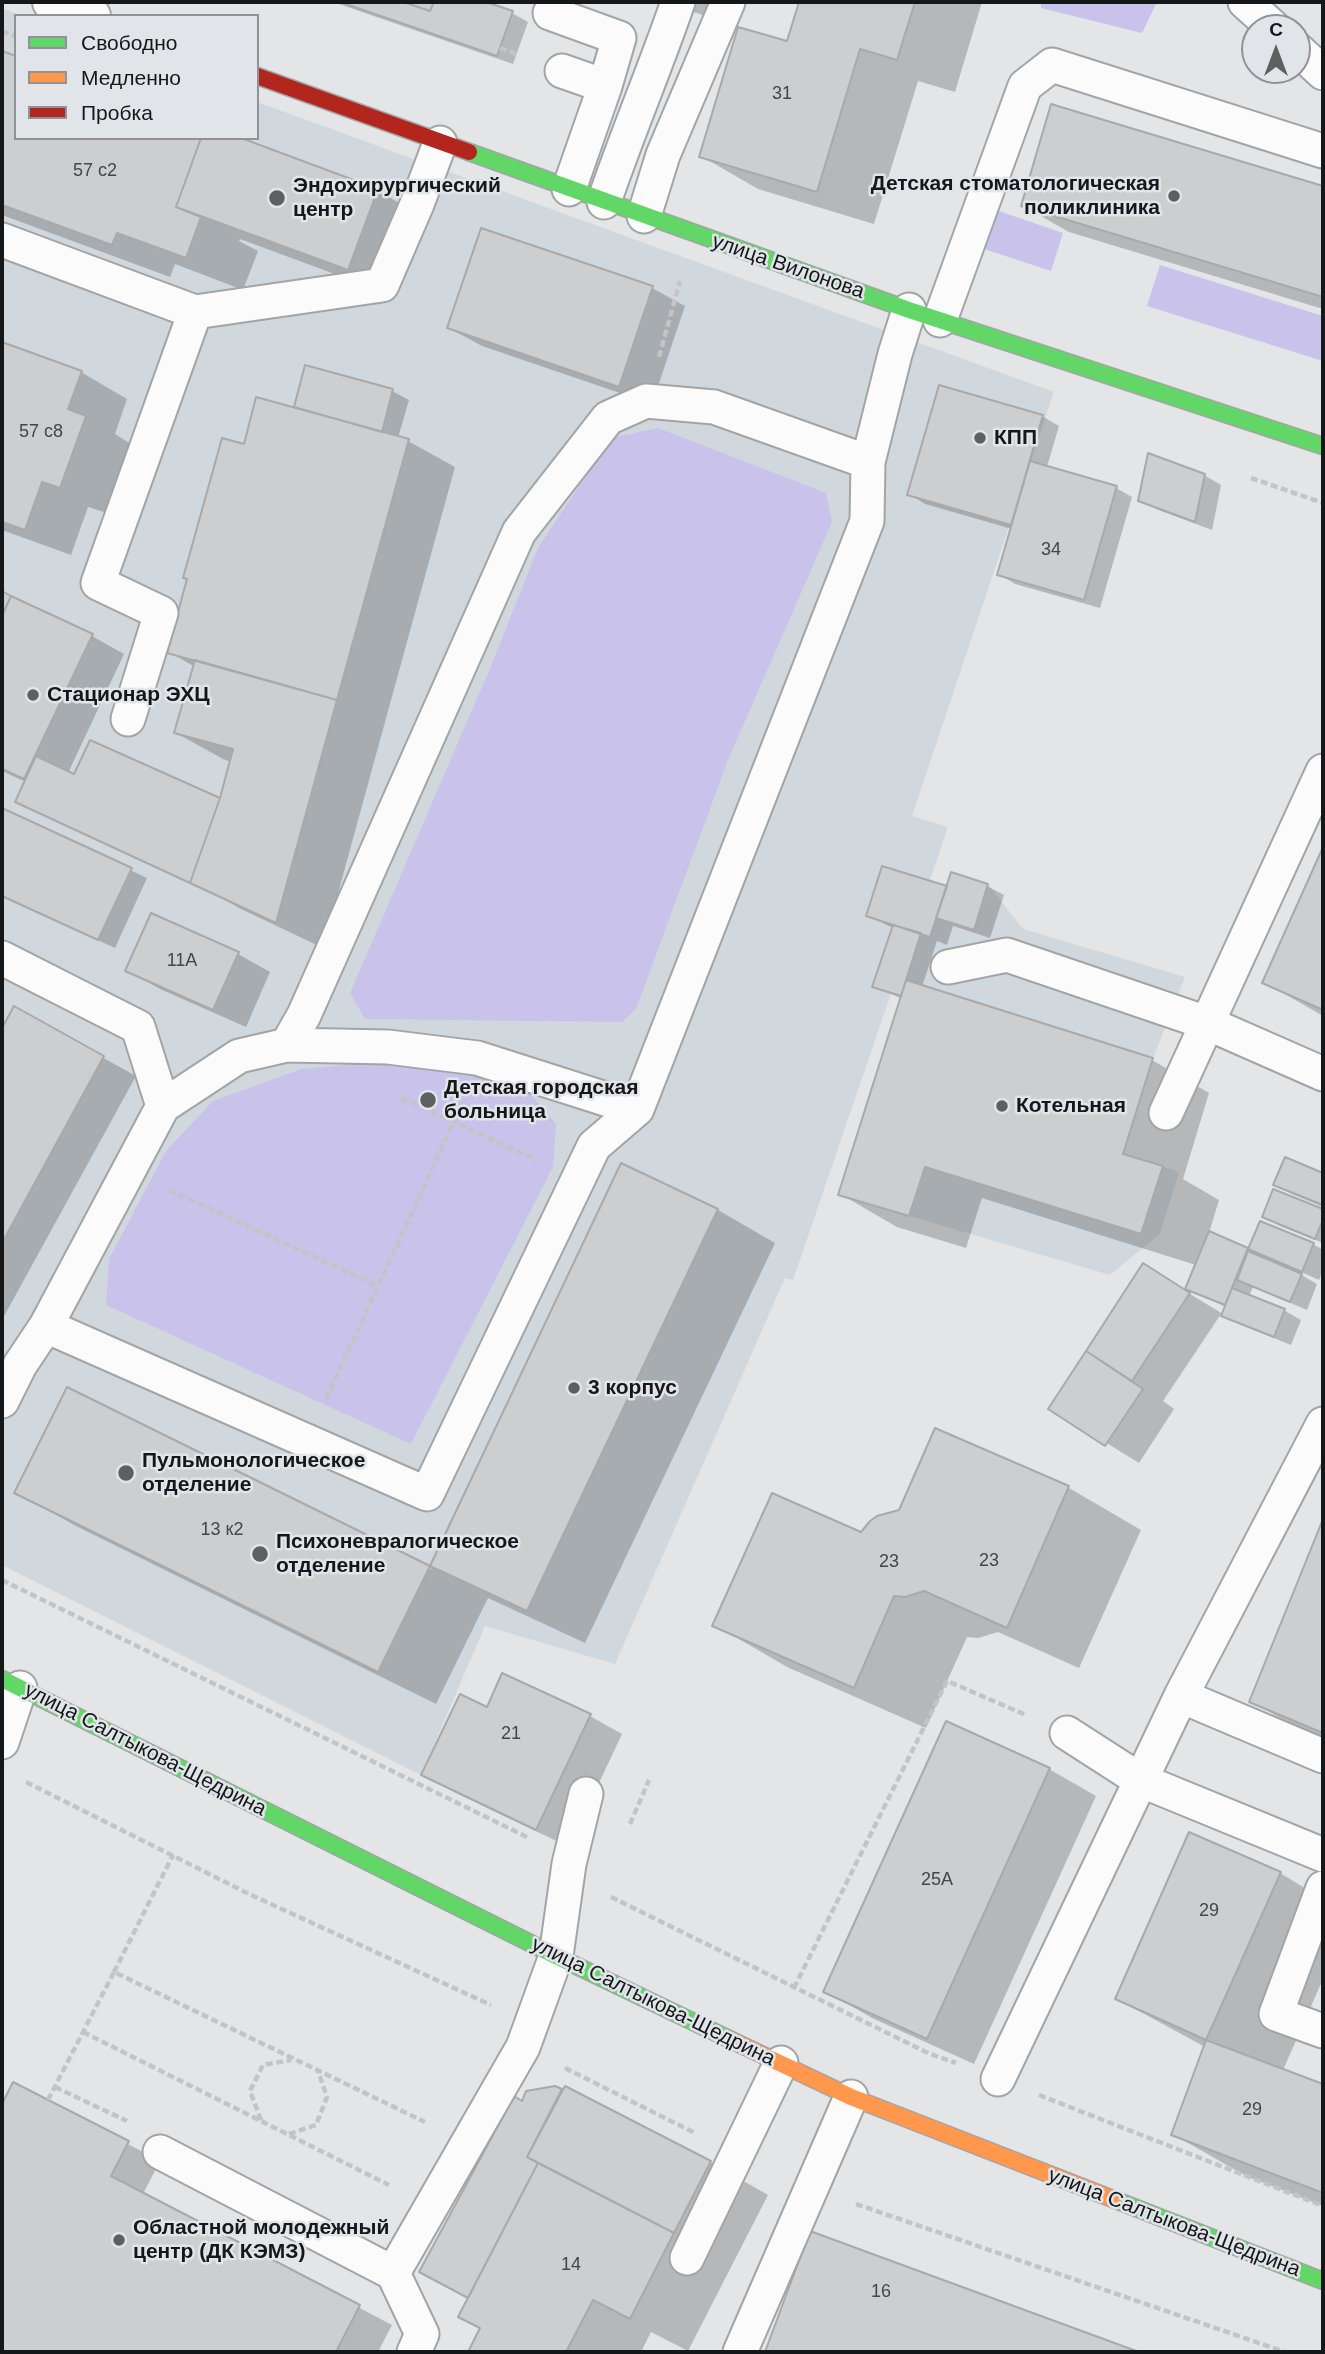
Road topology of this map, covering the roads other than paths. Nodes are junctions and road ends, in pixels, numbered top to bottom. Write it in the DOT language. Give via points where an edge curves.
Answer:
graph roads {
  1 [pos="52,2"];
  2 [pos="678,2"];
  3 [pos="728,2"];
  4 [pos="1245,2"];
  5 [pos="550,13"];
  6 [pos="85,14"];
  7 [pos="1258,14"];
  8 [pos="562,71"];
  9 [pos="259,77"];
  10 [pos="605,86"];
  11 [pos="440,143"];
  12 [pos="1323,151"];
  13 [pos="569,189"];
  14 [pos="604,202"];
  15 [pos="644,216"];
  16 [pos="2,240"];
  17 [pos="195,312"];
  18 [pos="925,315"];
  19 [pos="1323,446"];
  20 [pos="868,463"];
  21 [pos="128,719"];
  22 [pos="1323,771"];
  23 [pos="2,958"];
  24 [pos="948,967"];
  25 [pos="1208,1023"];
  26 [pos="287,1045"];
  27 [pos="1323,1074"];
  28 [pos="163,1106"];
  29 [pos="637,1110"];
  30 [pos="1166,1113"];
  31 [pos="46,1326"];
  32 [pos="11,1366"];
  33 [pos="2,1401"];
  34 [pos="1323,1424"];
  35 [pos="11,1683"];
  36 [pos="1181,1696"];
  37 [pos="1067,1733"];
  38 [pos="2,1742"];
  39 [pos="1323,1756"];
  40 [pos="1140,1780"];
  41 [pos="586,1794"];
  42 [pos="1323,1855"];
  43 [pos="1323,1888"];
  44 [pos="556,1956"];
  45 [pos="1323,2031"];
  46 [pos="781,2063"];
  47 [pos="998,2079"];
  48 [pos="850,2097"];
  49 [pos="160,2152"];
  50 [pos="687,2258"];
  51 [pos="393,2273"];
  52 [pos="1323,2281"];
  53 [pos="414,2352"];
  54 [pos="740,2352"];
  1 -- 6 [label="street"];
  2 -- 14 [label="lane"];
  3 -- 15 [label="lane" via="663,155"];
  4 -- 7 [label="lane"];
  5 -- 10 [label="lane" via="619,38"];
  8 -- 10 [label="lane"];
  9 -- 11 [label="main road, улица Вилонова"];
  10 -- 13 [label="lane"];
  11 -- 13 [label="main road, улица Вилонова"];
  11 -- 17 [label="lane" via="382,285"];
  12 -- 18 [label="lane" via="1052,65 1025,86"];
  13 -- 14 [label="main road, улица Вилонова"];
  14 -- 15 [label="main road, улица Вилонова"];
  15 -- 18 [label="main road, улица Вилонова"];
  16 -- 17 [label="lane"];
  17 -- 21 [label="lane" via="99,583 161,613"];
  18 -- 19 [label="main road, улица Вилонова"];
  18 -- 20 [label="lane" via="895,354"];
  20 -- 26 [label="lane" via="714,407 646,401 608,418 519,532"];
  20 -- 29 [label="lane" via="867,521"];
  22 -- 25 [label="lane"];
  23 -- 28 [label="lane" via="138,1027"];
  24 -- 25 [label="lane" via="1007,955"];
  25 -- 27 [label="lane"];
  25 -- 30 [label="lane"];
  26 -- 28 [label="lane" via="239,1056"];
  26 -- 29 [label="lane" via="388,1047 483,1060"];
  28 -- 31 [label="lane"];
  29 -- 31 [label="lane" via="594,1146 427,1494"];
  31 -- 32 [label="lane"];
  32 -- 33 [label="lane"];
  34 -- 36 [label="lane"];
  35 -- 38 [label="lane"];
  35 -- 44 [label="main road, улица Салтыкова-Щедрина"];
  36 -- 39 [label="lane"];
  36 -- 40 [label="lane"];
  37 -- 40 [label="lane"];
  40 -- 42 [label="lane"];
  40 -- 47 [label="lane"];
  41 -- 44 [label="lane" via="569,1864"];
  43 -- 45 [label="lane" via="1276,2014"];
  44 -- 46 [label="main road, улица Салтыкова-Щедрина"];
  44 -- 51 [label="lane" via="523,2047"];
  46 -- 48 [label="main road, улица Салтыкова-Щедрина"];
  46 -- 50 [label="lane"];
  48 -- 52 [label="main road, улица Салтыкова-Щедрина"];
  48 -- 54 [label="lane"];
  49 -- 51 [label="lane"];
  51 -- 53 [label="lane" via="422,2334"];
}
